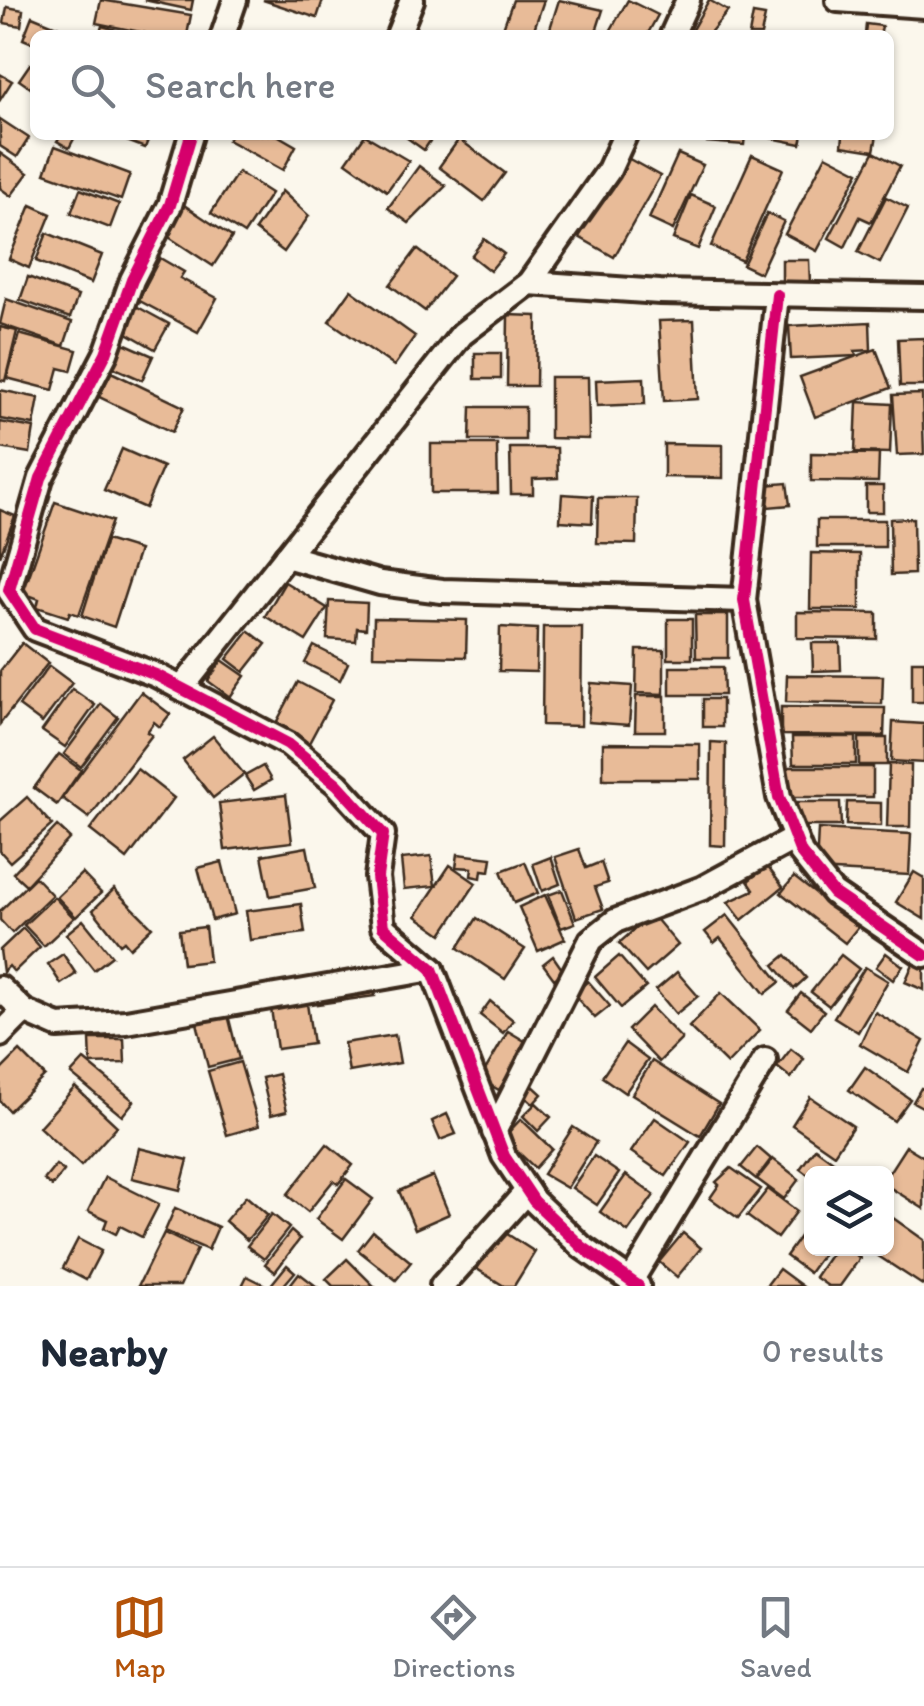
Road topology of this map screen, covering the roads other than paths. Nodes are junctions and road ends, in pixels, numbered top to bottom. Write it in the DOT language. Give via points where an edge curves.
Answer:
graph roads {
  1 [pos="235,0"];
  2 [pos="412,0"];
  3 [pos="688,0"];
  4 [pos="838,0"];
  5 [pos="924,6"];
  6 [pos="225,30"];
  7 [pos="400,30"];
  8 [pos="674,30"];
  9 [pos="189,140"];
  10 [pos="624,140"];
  11 [pos="529,283"];
  12 [pos="777,295"];
  13 [pos="924,298"];
  14 [pos="286,556"];
  15 [pos="744,600"];
  16 [pos="181,689"];
  17 [pos="795,838"];
  18 [pos="924,954"];
  19 [pos="432,969"];
  20 [pos="0,988"];
  21 [pos="24,1012"];
  22 [pos="0,1035"];
  23 [pos="765,1060"];
  24 [pos="494,1132"];
  25 [pos="527,1191"];
  26 [pos="635,1284"];
  27 [pos="442,1286"];
  1 -- 6 [label="street"];
  2 -- 7 [label="street"];
  3 -- 8 [label="street"];
  4 -- 5 [label="street"];
  9 -- 16 [label="street" via="170,205 132,280 106,353 40,478 9,590 35,628"];
  10 -- 11 [label="street"];
  11 -- 12 [label="street"];
  11 -- 14 [label="street" via="462,334"];
  12 -- 13 [label="street"];
  12 -- 15 [label="street"];
  14 -- 15 [label="street" via="380,583 442,591"];
  14 -- 16 [label="street"];
  15 -- 17 [label="street" via="779,798"];
  16 -- 19 [label="street" via="288,744 383,834 377,876 383,927"];
  17 -- 18 [label="street" via="833,893"];
  17 -- 24 [label="street" via="703,888 615,921 591,940"];
  19 -- 21 [label="street" via="126,1022 58,1026"];
  19 -- 24 [label="street"];
  20 -- 21 [label="street"];
  21 -- 22 [label="street"];
  23 -- 26 [label="street"];
  24 -- 25 [label="street"];
  25 -- 26 [label="street" via="582,1246"];
  25 -- 27 [label="street"];
}
